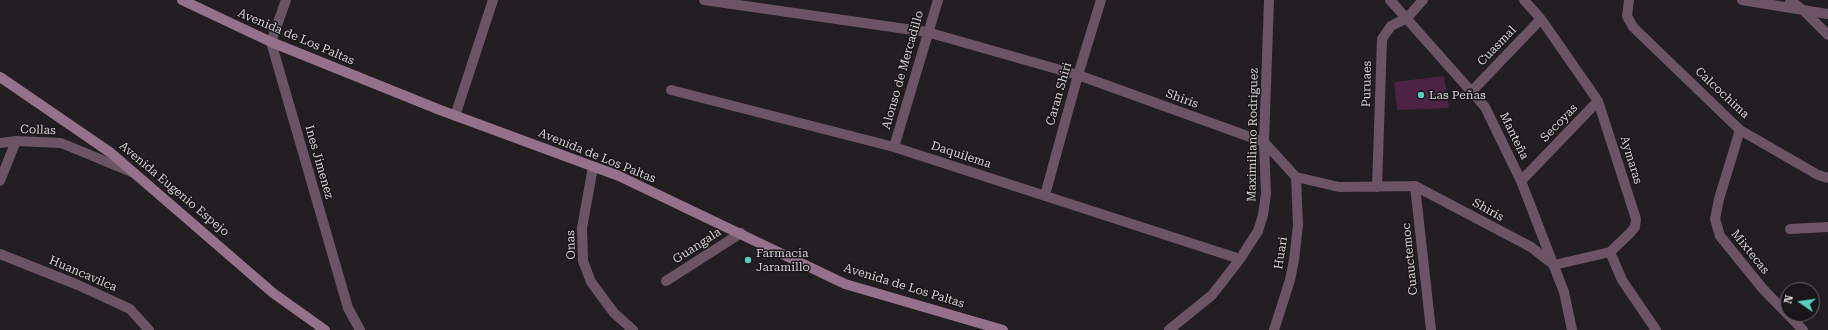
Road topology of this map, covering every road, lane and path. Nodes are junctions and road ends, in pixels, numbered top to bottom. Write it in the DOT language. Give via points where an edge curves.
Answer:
graph roads {
  1 [pos="182,0"];
  2 [pos="286,0"];
  3 [pos="493,0"];
  4 [pos="704,0"];
  5 [pos="938,0"];
  6 [pos="1101,0"];
  7 [pos="1269,0"];
  8 [pos="1390,0"];
  9 [pos="1423,0"];
  10 [pos="1524,0"];
  11 [pos="1629,0"];
  12 [pos="1742,0"];
  13 [pos="1790,0"];
  14 [pos="1804,10"];
  15 [pos="1828,14"];
  16 [pos="1407,18"];
  17 [pos="1541,19"];
  18 [pos="927,32"];
  19 [pos="1828,35"];
  20 [pos="271,42"];
  21 [pos="1078,75"];
  22 [pos="0,77"];
  23 [pos="671,90"];
  24 [pos="1472,91"];
  25 [pos="1598,101"];
  26 [pos="455,116"];
  27 [pos="1740,130"];
  28 [pos="16,141"];
  29 [pos="1264,142"];
  30 [pos="0,143"];
  31 [pos="894,147"];
  32 [pos="594,167"];
  33 [pos="140,176"];
  34 [pos="1296,177"];
  35 [pos="1828,178"];
  36 [pos="0,181"];
  37 [pos="1522,181"];
  38 [pos="1415,186"];
  39 [pos="1377,187"];
  40 [pos="1045,195"];
  41 [pos="1828,227"];
  42 [pos="1790,229"];
  43 [pos="741,233"];
  44 [pos="1610,252"];
  45 [pos="0,254"];
  46 [pos="1240,259"];
  47 [pos="1554,265"];
  48 [pos="666,281"];
  49 [pos="149,330"];
  50 [pos="325,330"];
  51 [pos="360,330"];
  52 [pos="633,330"];
  53 [pos="1003,330"];
  54 [pos="1169,330"];
  55 [pos="1274,330"];
  56 [pos="1431,330"];
  57 [pos="1572,330"];
  58 [pos="1656,330"];
  59 [pos="1803,330"];
  1 -- 20 [label="main road, Avenida de Los Paltas"];
  2 -- 20 [label="street"];
  3 -- 26 [label="street"];
  4 -- 18 [label="street, Shiris"];
  5 -- 18 [label="street, Alonso de Mercadillo"];
  6 -- 21 [label="street, Caran Shiri"];
  7 -- 29 [label="street, Maximiliano Rodriguez"];
  8 -- 16 [label="street, Manteña"];
  9 -- 16 [label="street, Puruaes"];
  10 -- 17 [label="street, Aymaras"];
  11 -- 27 [label="street, Calcochima" via="1628,16 1633,28"];
  12 -- 14 [label="street"];
  13 -- 14 [label="street"];
  14 -- 15 [label="street"];
  14 -- 19 [label="street"];
  16 -- 24 [label="street, Manteña"];
  16 -- 39 [label="street, Puruaes" via="1391,26 1380,44"];
  17 -- 24 [label="street, Cuasmal"];
  17 -- 25 [label="street, Aymaras"];
  18 -- 21 [label="street, Shiris"];
  18 -- 31 [label="street, Alonso de Mercadillo"];
  20 -- 26 [label="main road, Avenida de Los Paltas"];
  20 -- 51 [label="street, Ines Jimenez" via="346,300"];
  21 -- 29 [label="street, Shiris"];
  21 -- 40 [label="street, Caran Shiri"];
  22 -- 33 [label="main road, Avenida Eugenio Espejo" via="112,153"];
  23 -- 31 [label="street, Daquilema"];
  24 -- 37 [label="street, Manteña" via="1485,106"];
  25 -- 37 [label="street, Secoyas"];
  25 -- 44 [label="street, Aymaras" via="1636,219 1630,233"];
  26 -- 32 [label="main road, Avenida de Los Paltas"];
  27 -- 35 [label="street, Calcochima" via="1818,175"];
  27 -- 59 [label="street, Mixtecas" via="1715,219 1720,236 1763,289"];
  28 -- 30 [label="street, Collas"];
  28 -- 33 [label="street, Collas" via="61,143"];
  28 -- 36 [label="street"];
  29 -- 34 [label="street, Shiris"];
  29 -- 46 [label="street, Maximiliano Rodriguez" via="1266,194 1263,215 1258,231"];
  31 -- 40 [label="street, Daquilema"];
  32 -- 43 [label="main road, Avenida de Los Paltas" via="619,176"];
  32 -- 52 [label="street, Onas" via="582,228 583,260 591,282 614,313"];
  33 -- 50 [label="main road, Avenida Eugenio Espejo" via="273,293"];
  34 -- 39 [label="street, Shiris" via="1339,187"];
  34 -- 55 [label="street, Huari" via="1298,225 1294,260"];
  37 -- 47 [label="street, Manteña"];
  38 -- 39 [label="street, Shiris"];
  38 -- 47 [label="street, Shiris" via="1531,247"];
  38 -- 56 [label="street, Cuauctemoc"];
  40 -- 46 [label="street, Daquilema"];
  41 -- 42 [label="street"];
  43 -- 48 [label="street, Guangala"];
  43 -- 53 [label="main road, Avenida de Los Paltas" via="845,284"];
  44 -- 47 [label="street"];
  44 -- 58 [label="street" via="1622,280"];
  45 -- 49 [label="street, Huancavilca" via="130,309"];
  46 -- 54 [label="street, Maximiliano Rodriguez" via="1212,295"];
  47 -- 57 [label="street" via="1564,292"];
}
